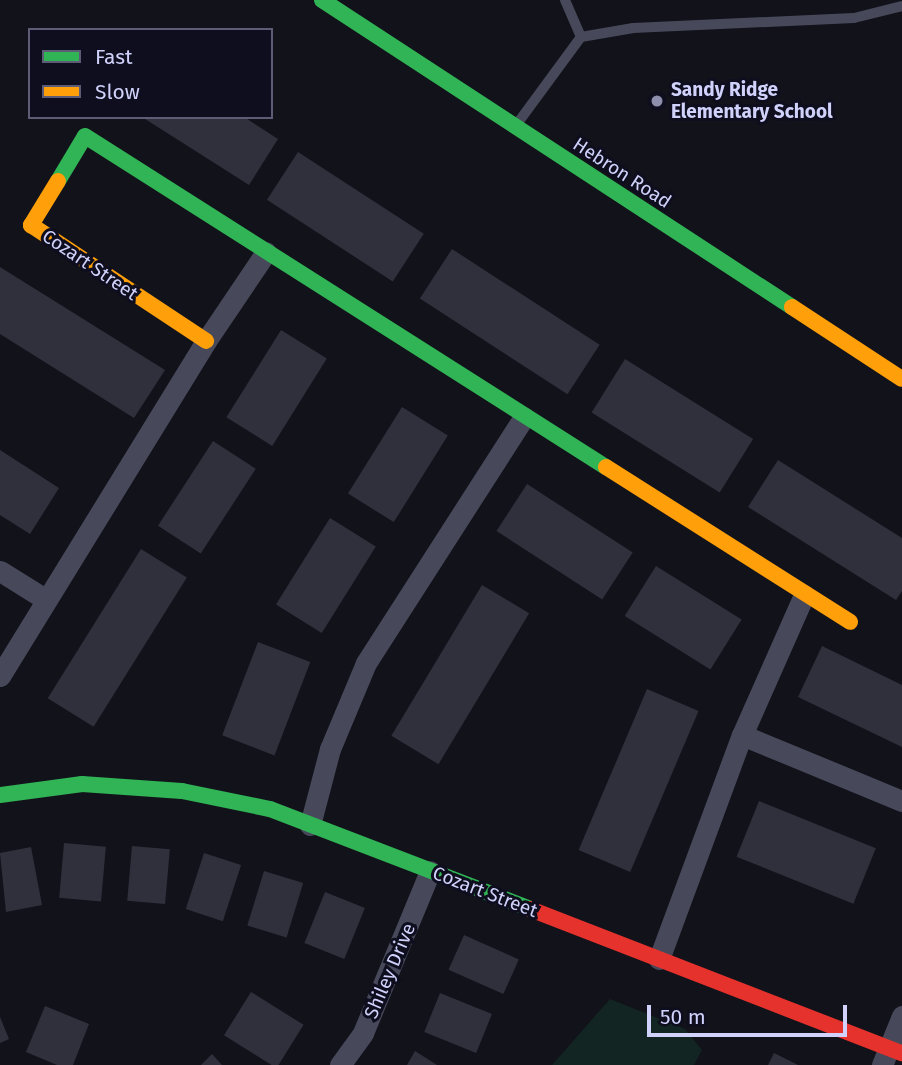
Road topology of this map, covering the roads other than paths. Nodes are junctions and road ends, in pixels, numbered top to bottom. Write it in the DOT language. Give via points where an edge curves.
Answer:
graph roads {
  1 [pos="322,0"];
  2 [pos="565,0"];
  3 [pos="902,6"];
  4 [pos="581,37"];
  5 [pos="514,128"];
  6 [pos="266,252"];
  7 [pos="205,341"];
  8 [pos="902,379"];
  9 [pos="524,417"];
  10 [pos="0,571"];
  11 [pos="804,595"];
  12 [pos="45,599"];
  13 [pos="850,622"];
  14 [pos="0,676"];
  15 [pos="742,735"];
  16 [pos="0,794"];
  17 [pos="902,801"];
  18 [pos="310,825"];
  19 [pos="430,871"];
  20 [pos="659,959"];
  21 [pos="902,1016"];
  22 [pos="891,1056"];
  23 [pos="340,1065"];
  1 -- 5 [label="street, Hebron Road"];
  2 -- 4 [label="lane"];
  3 -- 4 [label="lane" via="854,18 633,28"];
  4 -- 5 [label="lane"];
  5 -- 8 [label="street, Hebron Road"];
  6 -- 7 [label="street"];
  6 -- 7 [label="street, Cozart Street" via="85,136 31,225"];
  6 -- 9 [label="street, Cozart Street"];
  7 -- 12 [label="street"];
  9 -- 11 [label="street, Cozart Street"];
  9 -- 18 [label="street" via="366,663 330,749"];
  10 -- 12 [label="street"];
  11 -- 13 [label="street, Cozart Street"];
  11 -- 15 [label="street"];
  12 -- 14 [label="street"];
  15 -- 17 [label="street"];
  15 -- 20 [label="street"];
  16 -- 18 [label="street, Cozart Street" via="82,784 182,791 270,809"];
  18 -- 19 [label="street, Cozart Street"];
  19 -- 20 [label="street, Cozart Street"];
  19 -- 23 [label="street, Shiley Drive" via="363,1033"];
  20 -- 22 [label="street, Cozart Street"];
  21 -- 22 [label="street"];
}
